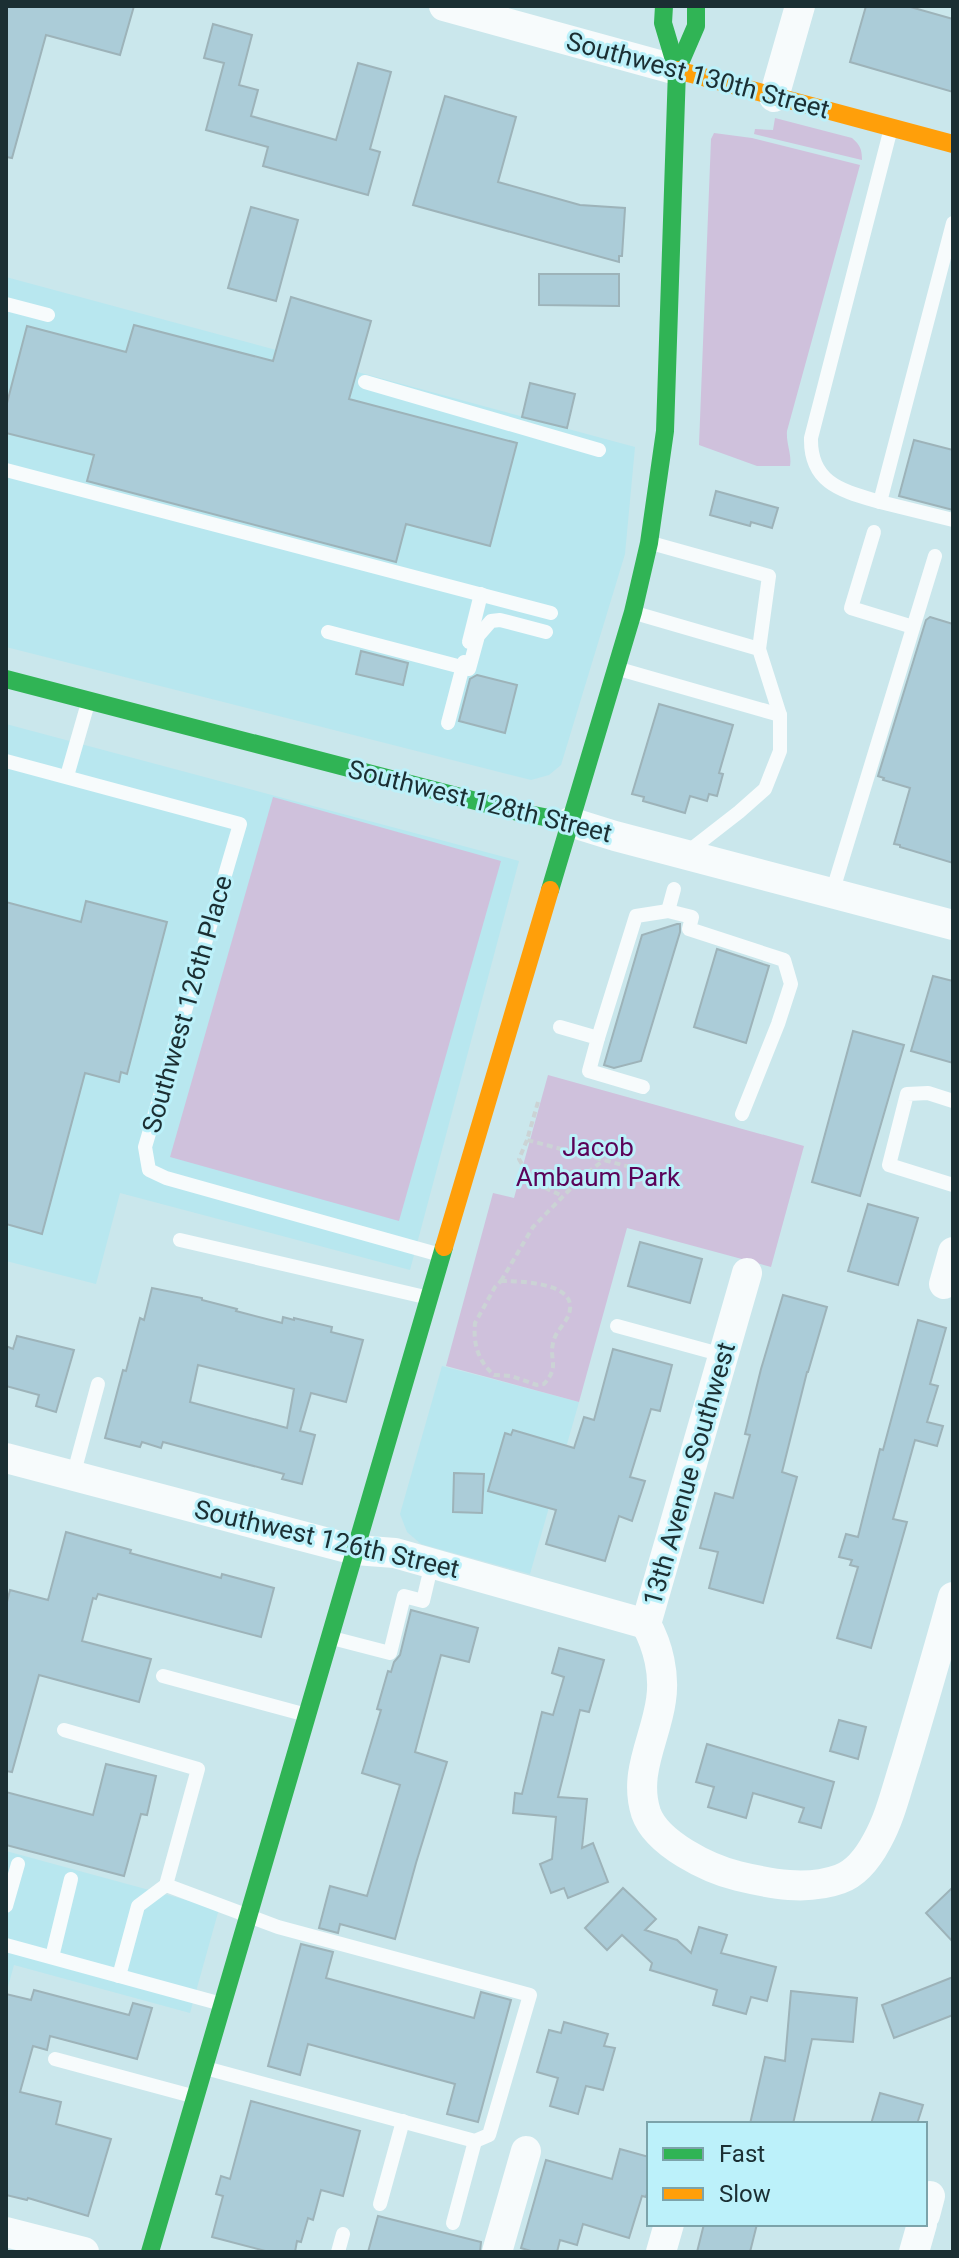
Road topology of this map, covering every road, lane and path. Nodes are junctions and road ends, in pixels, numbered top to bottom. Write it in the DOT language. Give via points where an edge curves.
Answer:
graph roads {
  1 [pos="444,6"];
  2 [pos="664,6"];
  3 [pos="696,6"];
  4 [pos="800,6"];
  5 [pos="677,70"];
  6 [pos="774,97"];
  7 [pos="891,128"];
  8 [pos="953,144"];
  9 [pos="953,223"];
  10 [pos="6,304"];
  11 [pos="48,315"];
  12 [pos="365,382"];
  13 [pos="599,450"];
  14 [pos="6,470"];
  15 [pos="880,502"];
  16 [pos="953,520"];
  17 [pos="874,532"];
  18 [pos="649,543"];
  19 [pos="935,556"];
  20 [pos="481,594"];
  21 [pos="633,612"];
  22 [pos="551,613"];
  23 [pos="913,627"];
  24 [pos="328,632"];
  25 [pos="546,632"];
  26 [pos="759,649"];
  27 [pos="462,668"];
  28 [pos="617,668"];
  29 [pos="6,679"];
  30 [pos="88,701"];
  31 [pos="780,715"];
  32 [pos="452,723"];
  33 [pos="6,761"];
  34 [pos="67,776"];
  35 [pos="570,822"];
  36 [pos="685,854"];
  37 [pos="674,889"];
  38 [pos="832,893"];
  39 [pos="668,911"];
  40 [pos="953,925"];
  41 [pos="560,1027"];
  42 [pos="598,1038"];
  43 [pos="643,1087"];
  44 [pos="953,1101"];
  45 [pos="538,1102"];
  46 [pos="742,1114"];
  47 [pos="527,1140"];
  48 [pos="604,1160"];
  49 [pos="657,1174"];
  50 [pos="953,1185"];
  51 [pos="563,1196"];
  52 [pos="180,1240"];
  53 [pos="953,1252"];
  54 [pos="443,1256"];
  55 [pos="747,1273"];
  56 [pos="501,1281"];
  57 [pos="944,1284"];
  58 [pos="430,1298"];
  59 [pos="617,1326"];
  60 [pos="723,1355"];
  61 [pos="98,1384"];
  62 [pos="6,1459"];
  63 [pos="73,1476"];
  64 [pos="355,1550"];
  65 [pos="432,1563"];
  66 [pos="953,1597"];
  67 [pos="646,1624"];
  68 [pos="330,1638"];
  69 [pos="163,1676"];
  70 [pos="939,1700"];
  71 [pos="307,1715"];
  72 [pos="64,1730"];
  73 [pos="18,1864"];
  74 [pos="71,1879"];
  75 [pos="166,1885"];
  76 [pos="6,1906"];
  77 [pos="250,1916"];
  78 [pos="6,1945"];
  79 [pos="52,1957"];
  80 [pos="119,1976"];
  81 [pos="224,2005"];
  82 [pos="55,2059"];
  83 [pos="205,2068"];
  84 [pos="196,2097"];
  85 [pos="403,2121"];
  86 [pos="475,2141"];
  87 [pos="526,2151"];
  88 [pos="380,2204"];
  89 [pos="453,2223"];
  90 [pos="668,2226"];
  91 [pos="922,2226"];
  92 [pos="6,2232"];
  93 [pos="343,2234"];
  94 [pos="84,2252"];
  95 [pos="150,2252"];
  96 [pos="338,2252"];
  97 [pos="497,2252"];
  98 [pos="661,2252"];
  99 [pos="914,2252"];
  1 -- 5 [label="street, Southwest 130th Street"];
  2 -- 5 [label="main road" via="663,23"];
  3 -- 5 [label="main road" via="696,26"];
  4 -- 6 [label="street"];
  5 -- 6 [label="main road, Southwest 130th Street"];
  5 -- 18 [label="main road" via="665,431"];
  6 -- 7 [label="main road, Southwest 130th Street"];
  7 -- 8 [label="main road, Southwest 130th Street"];
  7 -- 15 [label="lane" via="810,452 815,468 828,481 842,491"];
  9 -- 15 [label="lane"];
  10 -- 11 [label="lane"];
  12 -- 13 [label="lane"];
  14 -- 20 [label="lane"];
  15 -- 16 [label="lane"];
  17 -- 23 [label="lane" via="851,608"];
  18 -- 21 [label="main road"];
  18 -- 26 [label="lane" via="769,576"];
  19 -- 23 [label="lane"];
  20 -- 22 [label="lane"];
  20 -- 27 [label="lane"];
  21 -- 26 [label="lane"];
  21 -- 28 [label="main road"];
  23 -- 38 [label="lane"];
  24 -- 27 [label="lane"];
  25 -- 27 [label="lane" via="491,621 478,636 469,669"];
  26 -- 31 [label="lane"];
  27 -- 32 [label="lane"];
  28 -- 31 [label="lane"];
  28 -- 35 [label="main road"];
  29 -- 30 [label="main road, Southwest 128th Street"];
  30 -- 34 [label="lane"];
  30 -- 35 [label="main road, Southwest 128th Street"];
  31 -- 36 [label="lane" via="780,751 765,789"];
  33 -- 34 [label="lane, Southwest 126th Place"];
  34 -- 54 [label="lane, Southwest 126th Place" via="240,824 145,1147 149,1170"];
  35 -- 36 [label="street, Southwest 128th Street"];
  35 -- 54 [label="main road"];
  36 -- 38 [label="street, Southwest 128th Street"];
  37 -- 39 [label="lane"];
  38 -- 40 [label="street, Southwest 128th Street"];
  39 -- 42 [label="lane" via="636,916"];
  39 -- 46 [label="lane" via="692,917 689,929 784,960 791,984"];
  41 -- 42 [label="lane"];
  42 -- 43 [label="lane" via="589,1071"];
  44 -- 50 [label="lane" via="928,1093 907,1094 889,1165"];
  45 -- 47 [label="path"];
  47 -- 48 [label="path"];
  47 -- 51 [label="path" via="519,1159 530,1177"];
  48 -- 49 [label="path"];
  48 -- 51 [label="path"];
  51 -- 56 [label="path" via="533,1227"];
  52 -- 58 [label="lane"];
  53 -- 57 [label="street"];
  54 -- 58 [label="main road"];
  55 -- 60 [label="street, 13th Avenue Southwest"];
  56 -- 56 [label="path" via="475,1323 479,1359 494,1375 544,1384 553,1372 552,1345 571,1308 569,1302 543,1284"];
  58 -- 64 [label="main road"];
  59 -- 60 [label="lane"];
  60 -- 67 [label="street, 13th Avenue Southwest"];
  61 -- 63 [label="lane"];
  62 -- 63 [label="street, Southwest 126th Street"];
  63 -- 64 [label="street, Southwest 126th Street"];
  64 -- 65 [label="street, Southwest 126th Street"];
  64 -- 68 [label="main road"];
  65 -- 67 [label="street, Southwest 126th Street"];
  65 -- 68 [label="lane" via="423,1601 404,1596 390,1653"];
  66 -- 70 [label="street"];
  67 -- 70 [label="street, 13th Avenue Southwest" via="661,1678 642,1781 647,1816 674,1846 727,1873 801,1886 854,1871 878,1840"];
  68 -- 71 [label="main road"];
  69 -- 71 [label="lane"];
  71 -- 77 [label="main road"];
  72 -- 75 [label="lane" via="198,1769"];
  73 -- 76 [label="lane"];
  74 -- 79 [label="lane"];
  75 -- 77 [label="lane"];
  75 -- 80 [label="lane" via="138,1906"];
  77 -- 81 [label="main road"];
  77 -- 86 [label="lane" via="530,1995 489,2135"];
  78 -- 79 [label="lane"];
  79 -- 80 [label="lane"];
  80 -- 81 [label="lane"];
  81 -- 83 [label="main road"];
  82 -- 84 [label="lane"];
  83 -- 84 [label="main road"];
  83 -- 85 [label="lane"];
  84 -- 95 [label="main road"];
  85 -- 86 [label="lane"];
  85 -- 88 [label="lane"];
  86 -- 89 [label="lane"];
  87 -- 97 [label="street"];
  90 -- 98 [label="street"];
  91 -- 99 [label="street"];
  92 -- 94 [label="street"];
  93 -- 96 [label="lane"];
}
